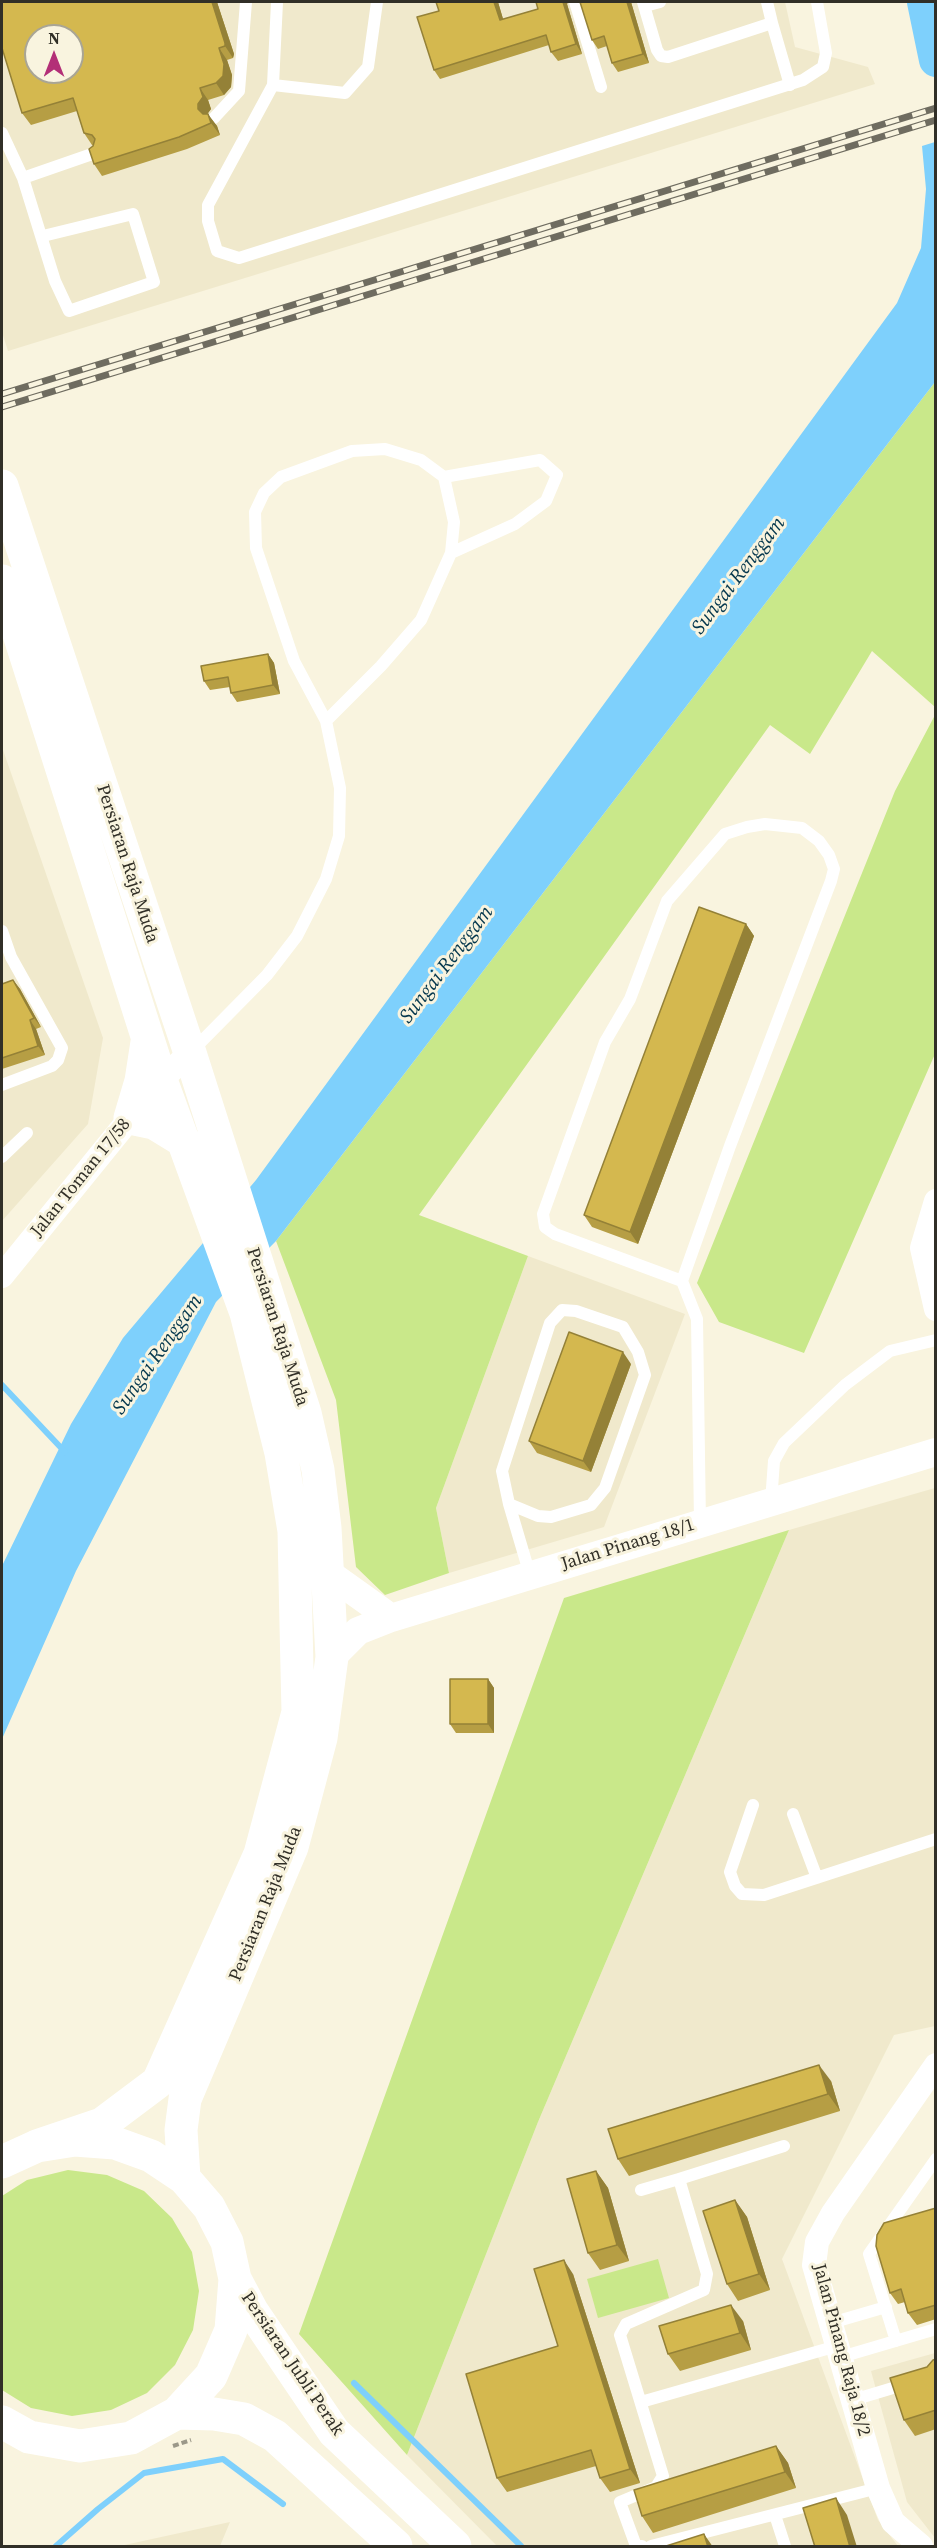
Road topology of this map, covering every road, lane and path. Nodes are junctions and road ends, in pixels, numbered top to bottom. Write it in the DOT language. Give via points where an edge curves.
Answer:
graph roads {
  1 [pos="246,2"];
  2 [pos="277,2"];
  3 [pos="377,2"];
  4 [pos="575,2"];
  5 [pos="660,2"];
  6 [pos="766,2"];
  7 [pos="817,2"];
  8 [pos="644,4"];
  9 [pos="772,23"];
  10 [pos="273,85"];
  11 [pos="790,85"];
  12 [pos="601,87"];
  13 [pos="214,118"];
  14 [pos="2,133"];
  15 [pos="95,153"];
  16 [pos="23,178"];
  17 [pos="43,236"];
  18 [pos="444,477"];
  19 [pos="2,486"];
  20 [pos="451,553"];
  21 [pos="2,580"];
  22 [pos="326,721"];
  23 [pos="2,931"];
  24 [pos="6,959"];
  25 [pos="148,1038"];
  26 [pos="190,1053"];
  27 [pos="161,1080"];
  28 [pos="2,1085"];
  29 [pos="130,1118"];
  30 [pos="27,1133"];
  31 [pos="185,1142"];
  32 [pos="2,1157"];
  33 [pos="222,1201"];
  34 [pos="936,1201"];
  35 [pos="2,1276"];
  36 [pos="682,1281"];
  37 [pos="257,1303"];
  38 [pos="936,1310"];
  39 [pos="936,1340"];
  40 [pos="936,1452"];
  41 [pos="771,1502"];
  42 [pos="509,1504"];
  43 [pos="700,1523"];
  44 [pos="328,1573"];
  45 [pos="530,1575"];
  46 [pos="391,1618"];
  47 [pos="332,1657"];
  48 [pos="753,1805"];
  49 [pos="793,1814"];
  50 [pos="936,1839"];
  51 [pos="817,1878"];
  52 [pos="936,2065"];
  53 [pos="37,2146"];
  54 [pos="784,2146"];
  55 [pos="936,2159"];
  56 [pos="2,2162"];
  57 [pos="184,2178"];
  58 [pos="679,2179"];
  59 [pos="641,2190"];
  60 [pos="235,2279"];
  61 [pos="886,2307"];
  62 [pos="936,2329"];
  63 [pos="896,2341"];
  64 [pos="836,2342"];
  65 [pos="936,2375"];
  66 [pos="853,2400"];
  67 [pos="640,2403"];
  68 [pos="2,2422"];
  69 [pos="184,2427"];
  70 [pos="171,2447"];
  71 [pos="878,2488"];
  72 [pos="775,2515"];
  73 [pos="396,2547"];
  74 [pos="455,2547"];
  75 [pos="642,2547"];
  76 [pos="651,2547"];
  77 [pos="785,2547"];
  78 [pos="921,2547"];
  1 -- 13 [label="lane" via="239,91"];
  2 -- 10 [label="lane"];
  3 -- 10 [label="lane" via="368,67 345,93"];
  4 -- 12 [label="lane"];
  5 -- 8 [label="lane"];
  6 -- 9 [label="lane"];
  7 -- 11 [label="lane" via="826,53 823,67"];
  8 -- 9 [label="lane" via="661,56"];
  9 -- 11 [label="lane"];
  10 -- 11 [label="lane" via="208,205 208,221 217,251 239,258"];
  14 -- 16 [label="lane"];
  15 -- 16 [label="lane"];
  16 -- 17 [label="lane"];
  17 -- 17 [label="lane" via="133,214 154,282 69,311 55,281"];
  18 -- 20 [label="lane" via="454,522"];
  18 -- 20 [label="lane" via="540,460 557,475 546,501 515,524"];
  18 -- 22 [label="lane" via="421,460 385,449 352,451 281,477 264,493 255,512 256,548 294,661"];
  19 -- 26 [label="main road, Persiaran Raja Muda"];
  20 -- 22 [label="lane" via="421,620"];
  21 -- 25 [label="main road, Persiaran Raja Muda"];
  22 -- 26 [label="lane" via="340,788 339,836 326,879 297,936 267,975"];
  23 -- 24 [label="lane"];
  24 -- 28 [label="lane" via="62,1048 52,1066"];
  25 -- 27 [label="main road, Persiaran Raja Muda"];
  25 -- 29 [label="main road"];
  26 -- 27 [label="street, Jalan Toman 17/58"];
  26 -- 33 [label="main road, Persiaran Raja Muda"];
  27 -- 29 [label="street, Jalan Toman 17/58"];
  27 -- 31 [label="main road, Persiaran Raja Muda"];
  29 -- 31 [label="main road" via="154,1123"];
  29 -- 35 [label="street, Jalan Toman 17/58"];
  30 -- 32 [label="lane"];
  31 -- 33 [label="main road, Persiaran Raja Muda"];
  33 -- 37 [label="main road, Persiaran Raja Muda"];
  34 -- 38 [label="street" via="921,1248"];
  36 -- 36 [label="lane" via="831,881 834,869 829,855 802,828 765,824 725,834 668,901 630,999 605,1042 543,1214 545,1227 555,1234"];
  36 -- 43 [label="lane" via="697,1319"];
  37 -- 44 [label="main road, Persiaran Raja Muda" via="305,1413 318,1470"];
  37 -- 53 [label="main road, Persiaran Raja Muda" via="294,1531 298,1712 260,1854 158,2082 102,2124"];
  39 -- 41 [label="lane" via="890,1351 845,1385 784,1443 774,1461"];
  40 -- 41 [label="street, Jalan Pinang 18/1"];
  41 -- 43 [label="street, Jalan Pinang 18/1"];
  42 -- 42 [label="lane" via="502,1471 550,1323 562,1310 623,1327 638,1352 645,1375 605,1488 591,1504 551,1517"];
  42 -- 45 [label="lane"];
  43 -- 45 [label="street, Jalan Pinang 18/1"];
  44 -- 46 [label="street"];
  44 -- 47 [label="main road, Persiaran Raja Muda"];
  45 -- 46 [label="street, Jalan Pinang 18/1"];
  46 -- 47 [label="street, Jalan Pinang 18/1" via="358,1631"];
  47 -- 57 [label="main road, Persiaran Raja Muda" via="321,1738 292,1847 185,2099 181,2130"];
  48 -- 51 [label="lane" via="730,1872 742,1894 764,1895"];
  49 -- 51 [label="lane"];
  50 -- 51 [label="lane"];
  52 -- 64 [label="street, Jalan Pinang Raja 18/2" via="832,2213 817,2242 814,2265"];
  53 -- 56 [label="main road"];
  53 -- 57 [label="main road" via="75,2140 114,2143 151,2156"];
  54 -- 58 [label="lane"];
  55 -- 61 [label="lane" via="869,2254"];
  57 -- 60 [label="main road" via="209,2207 222,2233"];
  58 -- 59 [label="lane"];
  58 -- 67 [label="lane" via="707,2274 704,2290 626,2324 620,2335"];
  60 -- 69 [label="main road" via="231,2330"];
  60 -- 74 [label="main road, Persiaran Jubli Perak" via="252,2311 334,2432"];
  61 -- 63 [label="lane"];
  61 -- 64 [label="lane"];
  62 -- 63 [label="lane"];
  63 -- 64 [label="lane"];
  64 -- 66 [label="street, Jalan Pinang Raja 18/2"];
  64 -- 67 [label="lane"];
  65 -- 66 [label="lane"];
  66 -- 71 [label="street, Jalan Pinang Raja 18/2"];
  67 -- 75 [label="lane" via="663,2476 656,2487 620,2502 636,2546"];
  68 -- 69 [label="main road" via="29,2437 80,2446"];
  69 -- 70 [label="path"];
  69 -- 73 [label="main road" via="214,2414 244,2419 275,2436"];
  71 -- 72 [label="lane"];
  71 -- 78 [label="street, Jalan Pinang Raja 18/2" via="893,2522"];
  72 -- 76 [label="lane"];
  72 -- 77 [label="lane"];
}
